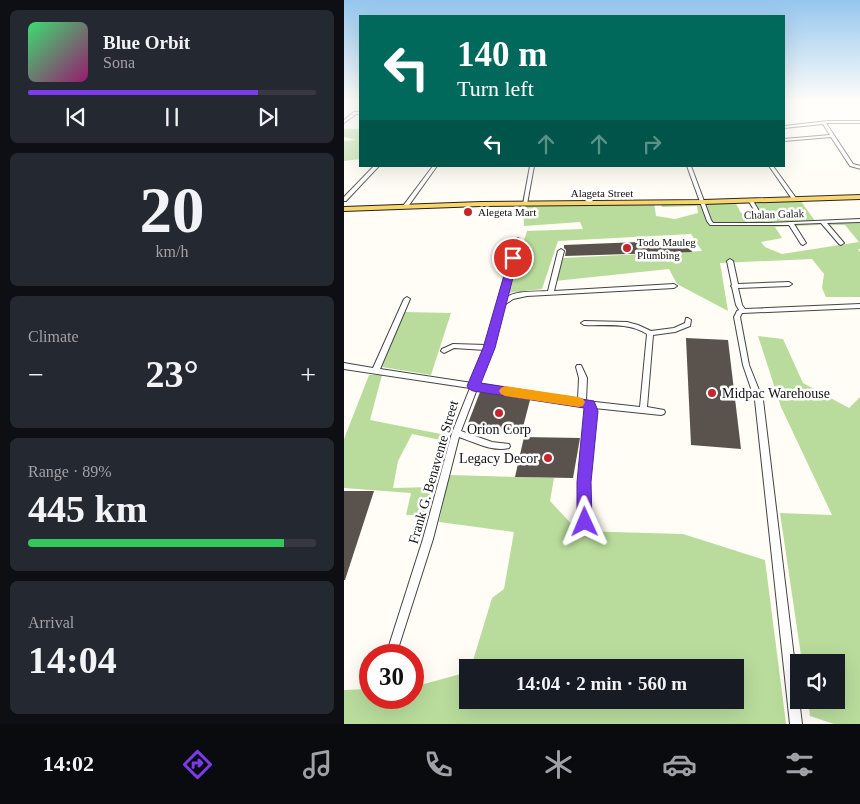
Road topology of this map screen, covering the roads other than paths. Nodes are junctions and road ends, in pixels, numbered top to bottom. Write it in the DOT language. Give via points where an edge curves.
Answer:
graph roads {
  1 [pos="832,136"];
  2 [pos="785,140"];
  3 [pos="376,167"];
  4 [pos="434,167"];
  5 [pos="532,167"];
  6 [pos="689,167"];
  7 [pos="772,167"];
  8 [pos="858,168"];
  9 [pos="860,197"];
  10 [pos="794,198"];
  11 [pos="344,200"];
  12 [pos="750,200"];
  13 [pos="703,202"];
  14 [pos="525,204"];
  15 [pos="405,207"];
  16 [pos="344,209"];
  17 [pos="778,217"];
  18 [pos="860,220"];
  19 [pos="823,222"];
  20 [pos="791,224"];
  21 [pos="518,240"];
  22 [pos="803,243"];
  23 [pos="841,243"];
  24 [pos="560,251"];
  25 [pos="730,261"];
  26 [pos="789,284"];
  27 [pos="674,286"];
  28 [pos="734,286"];
  29 [pos="550,293"];
  30 [pos="407,299"];
  31 [pos="501,305"];
  32 [pos="860,306"];
  33 [pos="743,310"];
  34 [pos="688,320"];
  35 [pos="584,323"];
  36 [pos="650,333"];
  37 [pos="489,348"];
  38 [pos="444,351"];
  39 [pos="344,366"];
  40 [pos="579,367"];
  41 [pos="376,370"];
  42 [pos="473,386"];
  43 [pos="585,403"];
  44 [pos="643,410"];
  45 [pos="661,412"];
  46 [pos="456,433"];
  47 [pos="506,446"];
  48 [pos="585,522"];
  49 [pos="394,644"];
  50 [pos="796,724"];
  1 -- 2 [label="street"];
  1 -- 8 [label="street" via="851,165"];
  3 -- 11 [label="street"];
  4 -- 15 [label="street"];
  5 -- 14 [label="street"];
  6 -- 13 [label="street"];
  7 -- 10 [label="street"];
  9 -- 10 [label="main road, Alageta Street"];
  10 -- 12 [label="main road, Alageta Street"];
  12 -- 13 [label="main road, Alageta Street"];
  12 -- 17 [label="street" via="760,217"];
  13 -- 14 [label="main road, Alageta Street"];
  13 -- 20 [label="street, Chalan Galak" via="713,224"];
  14 -- 15 [label="main road, Alageta Street"];
  15 -- 16 [label="main road, Alageta Street"];
  18 -- 19 [label="street, Chalan Galak"];
  19 -- 20 [label="street, Chalan Galak"];
  19 -- 23 [label="street"];
  20 -- 22 [label="street"];
  21 -- 31 [label="street, Frank G. Benavente Street"];
  24 -- 29 [label="street"];
  25 -- 28 [label="street"];
  26 -- 28 [label="street"];
  27 -- 29 [label="street"];
  28 -- 33 [label="street"];
  29 -- 31 [label="street" via="514,296"];
  30 -- 41 [label="street"];
  31 -- 37 [label="street, Frank G. Benavente Street"];
  32 -- 33 [label="street"];
  33 -- 50 [label="street" via="737,317 746,365 759,400"];
  34 -- 36 [label="street" via="688,324 682,327"];
  35 -- 36 [label="street" via="631,326"];
  36 -- 44 [label="street"];
  37 -- 38 [label="street" via="453,346"];
  37 -- 42 [label="street, Frank G. Benavente Street"];
  39 -- 41 [label="street"];
  40 -- 43 [label="street"];
  41 -- 42 [label="street"];
  42 -- 43 [label="street"];
  42 -- 46 [label="street, Frank G. Benavente Street"];
  43 -- 44 [label="street"];
  43 -- 48 [label="street" via="592,411 584,482"];
  44 -- 45 [label="street"];
  46 -- 47 [label="street" via="492,445"];
  46 -- 49 [label="street, Frank G. Benavente Street" via="428,538"];
}
